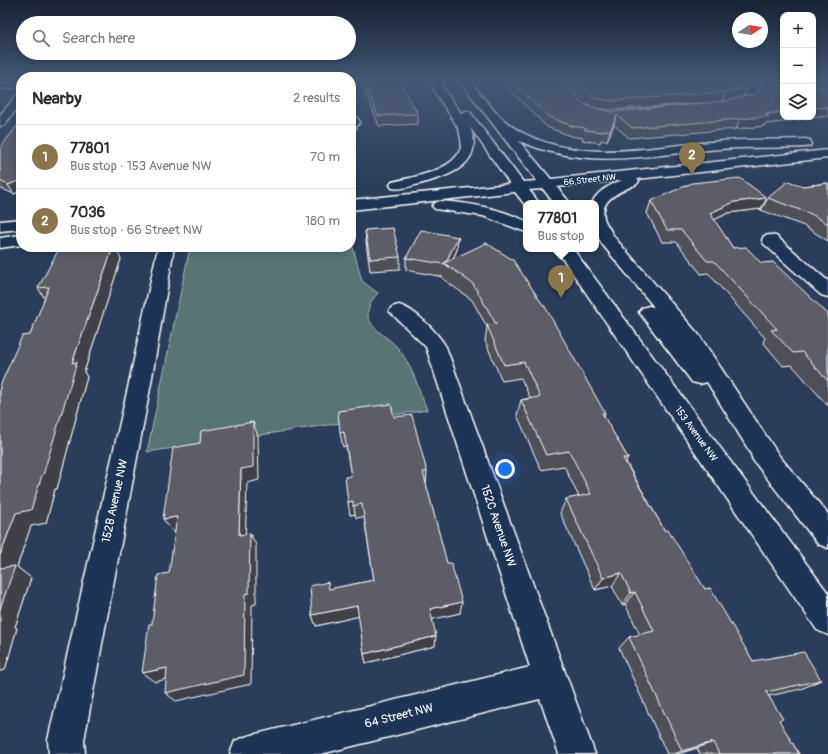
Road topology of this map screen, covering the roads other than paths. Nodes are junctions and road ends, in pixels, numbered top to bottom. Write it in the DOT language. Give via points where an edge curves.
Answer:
graph roads {
  1 [pos="7,114"];
  2 [pos="455,114"];
  3 [pos="464,114"];
  4 [pos="490,114"];
  5 [pos="495,120"];
  6 [pos="0,122"];
  7 [pos="820,141"];
  8 [pos="805,143"];
  9 [pos="828,154"];
  10 [pos="581,166"];
  11 [pos="550,169"];
  12 [pos="536,171"];
  13 [pos="668,172"];
  14 [pos="502,174"];
  15 [pos="458,179"];
  16 [pos="547,184"];
  17 [pos="397,185"];
  18 [pos="382,187"];
  19 [pos="519,187"];
  20 [pos="528,200"];
  21 [pos="560,200"];
  22 [pos="356,204"];
  23 [pos="599,205"];
  24 [pos="356,209"];
  25 [pos="16,224"];
  26 [pos="599,224"];
  27 [pos="0,226"];
  28 [pos="523,226"];
  29 [pos="770,240"];
  30 [pos="16,241"];
  31 [pos="0,243"];
  32 [pos="599,249"];
  33 [pos="165,252"];
  34 [pos="561,252"];
  35 [pos="570,258"];
  36 [pos="828,291"];
  37 [pos="399,311"];
  38 [pos="771,464"];
  39 [pos="828,535"];
  40 [pos="828,619"];
  41 [pos="550,679"];
  42 [pos="67,754"];
  43 [pos="248,754"];
  44 [pos="577,754"];
  1 -- 6 [label="main road"];
  2 -- 17 [label="main road" via="468,140 468,151 464,158 429,178"];
  3 -- 14 [label="main road"];
  4 -- 5 [label="main road"];
  5 -- 8 [label="main road" via="527,141 556,151 587,155 616,155 710,146"];
  5 -- 12 [label="main road"];
  7 -- 8 [label="main road, 66 Street NW"];
  8 -- 10 [label="main road, 66 Street NW"];
  9 -- 13 [label="main road, 66 Street NW"];
  11 -- 12 [label="main road"];
  12 -- 14 [label="main road"];
  12 -- 16 [label="main road"];
  13 -- 16 [label="main road, 66 Street NW"];
  13 -- 23 [label="main road" via="628,182 602,197"];
  14 -- 19 [label="main road"];
  15 -- 17 [label="main road"];
  16 -- 19 [label="main road, 66 Street NW"];
  16 -- 21 [label="main road"];
  17 -- 18 [label="main road"];
  19 -- 20 [label="main road"];
  19 -- 22 [label="main road, 66 Street NW"];
  24 -- 28 [label="main road" via="461,206 492,212"];
  25 -- 27 [label="main road"];
  26 -- 38 [label="main road" via="608,240 692,340"];
  29 -- 36 [label="main road"];
  30 -- 31 [label="main road"];
  32 -- 38 [label="main road"];
  33 -- 42 [label="main road, 152B Avenue NW" via="66,740"];
  34 -- 35 [label="main road, 153 Avenue NW"];
  35 -- 40 [label="main road, 153 Avenue NW"];
  37 -- 41 [label="main road, 152C Avenue NW" via="431,339 436,347"];
  38 -- 39 [label="main road"];
  41 -- 43 [label="main road, 64 Street NW"];
  41 -- 44 [label="main road, 152C Avenue NW"];
}
